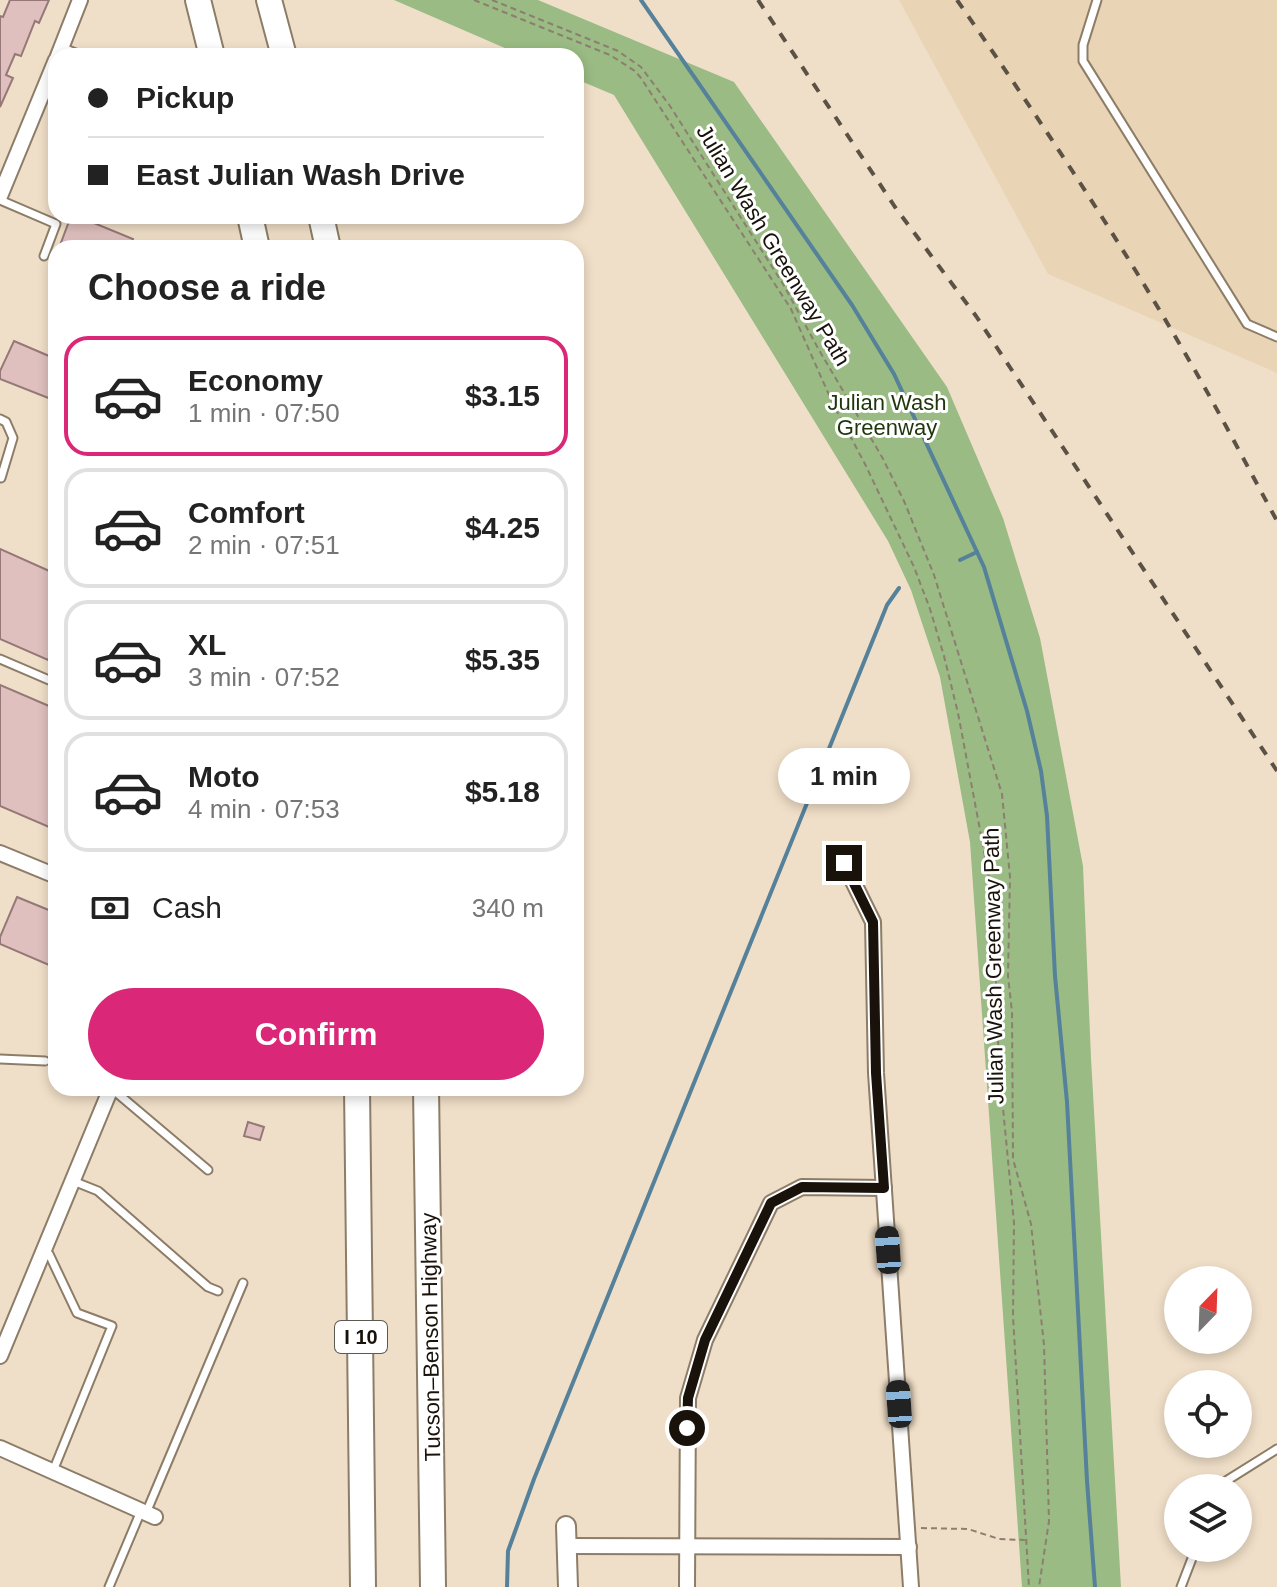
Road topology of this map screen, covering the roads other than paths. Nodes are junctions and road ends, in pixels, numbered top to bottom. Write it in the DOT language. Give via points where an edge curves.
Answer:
graph roads {
  1 [pos="80,0"];
  2 [pos="198,0"];
  3 [pos="269,0"];
  4 [pos="1097,0"];
  5 [pos="60,48"];
  6 [pos="210,48"];
  7 [pos="282,48"];
  8 [pos="48,79"];
  9 [pos="0,198"];
  10 [pos="48,220"];
  11 [pos="48,245"];
  12 [pos="44,256"];
  13 [pos="1277,337"];
  14 [pos="0,419"];
  15 [pos="1,478"];
  16 [pos="0,659"];
  17 [pos="48,680"];
  18 [pos="0,853"];
  19 [pos="844,863"];
  20 [pos="48,873"];
  21 [pos="0,1059"];
  22 [pos="45,1061"];
  23 [pos="108,1096"];
  24 [pos="120,1096"];
  25 [pos="357,1096"];
  26 [pos="426,1096"];
  27 [pos="208,1170"];
  28 [pos="73,1181"];
  29 [pos="884,1188"];
  30 [pos="43,1252"];
  31 [pos="243,1283"];
  32 [pos="218,1291"];
  33 [pos="0,1356"];
  34 [pos="0,1448"];
  35 [pos="1277,1449"];
  36 [pos="53,1471"];
  37 [pos="1237,1474"];
  38 [pos="147,1513"];
  39 [pos="566,1526"];
  40 [pos="567,1546"];
  41 [pos="686,1546"];
  42 [pos="909,1547"];
  43 [pos="1191,1562"];
  44 [pos="109,1587"];
  45 [pos="363,1587"];
  46 [pos="433,1587"];
  47 [pos="568,1587"];
  48 [pos="687,1587"];
  49 [pos="911,1587"];
  50 [pos="1181,1587"];
  1 -- 5 [label="street"];
  2 -- 6 [label="highway"];
  3 -- 7 [label="highway"];
  4 -- 13 [label="lane" via="1083,61 1247,324"];
  8 -- 9 [label="street"];
  9 -- 10 [label="lane"];
  11 -- 12 [label="lane"];
  14 -- 15 [label="lane" via="13,438"];
  16 -- 17 [label="lane"];
  18 -- 20 [label="street"];
  19 -- 29 [label="street" via="873,922"];
  21 -- 22 [label="lane"];
  23 -- 28 [label="street"];
  24 -- 27 [label="lane"];
  25 -- 45 [label="highway, I 10"];
  26 -- 46 [label="highway, Tucson–Benson Highway"];
  28 -- 30 [label="street"];
  28 -- 32 [label="lane" via="98,1191"];
  29 -- 41 [label="street" via="802,1187 771,1203 705,1340 688,1398"];
  29 -- 42 [label="street"];
  30 -- 33 [label="street"];
  30 -- 36 [label="lane" via="49,1254 77,1313 112,1326"];
  31 -- 38 [label="lane"];
  34 -- 36 [label="street"];
  35 -- 37 [label="lane"];
  36 -- 38 [label="street"];
  38 -- 44 [label="lane"];
  39 -- 40 [label="street"];
  40 -- 41 [label="street"];
  40 -- 47 [label="street"];
  41 -- 42 [label="street"];
  41 -- 48 [label="street"];
  42 -- 49 [label="street"];
  43 -- 50 [label="lane"];
}
